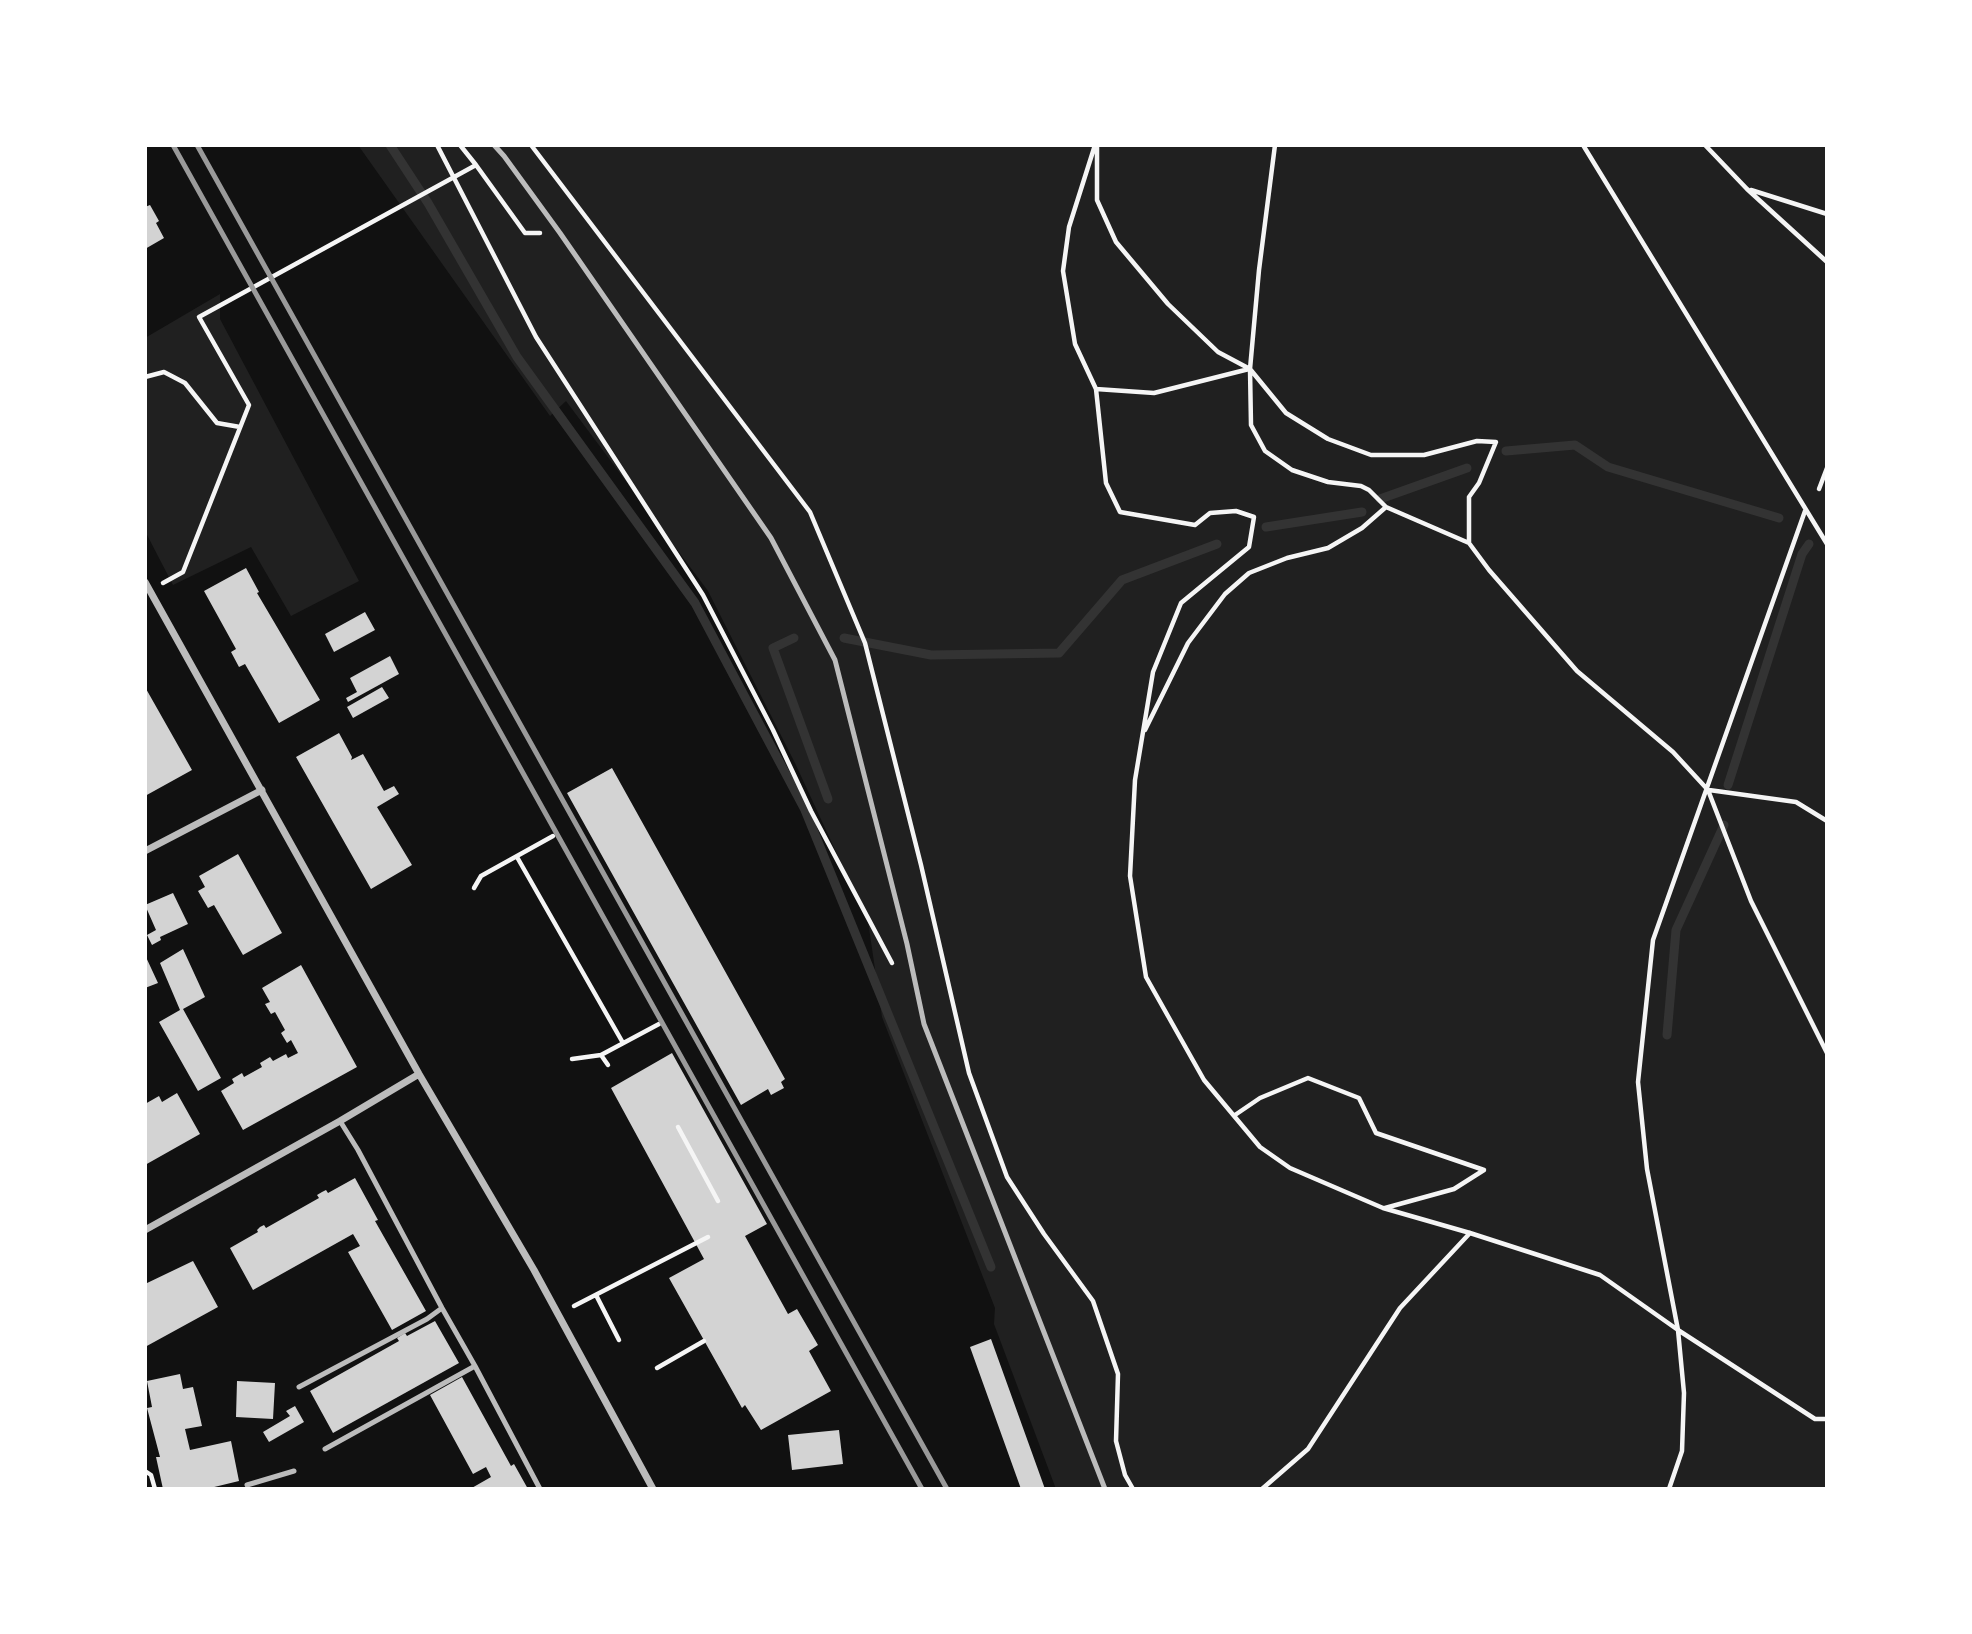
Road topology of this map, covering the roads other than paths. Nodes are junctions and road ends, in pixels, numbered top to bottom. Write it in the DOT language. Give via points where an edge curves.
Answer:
graph roads {
  1 [pos="494,145"];
  2 [pos="147,586"];
  3 [pos="262,790"];
  4 [pos="145,851"];
  5 [pos="419,1074"];
  6 [pos="341,1121"];
  7 [pos="145,1230"];
  8 [pos="442,1308"];
  9 [pos="475,1366"];
  10 [pos="299,1387"];
  11 [pos="326,1448"];
  12 [pos="294,1471"];
  13 [pos="247,1485"];
  14 [pos="540,1489"];
  15 [pos="653,1489"];
  16 [pos="1105,1489"];
  1 -- 16 [label="lane" via="771,538 835,660 924,1024"];
  2 -- 3 [label="street"];
  3 -- 4 [label="street"];
  3 -- 5 [label="street"];
  5 -- 6 [label="street"];
  5 -- 15 [label="street" via="534,1269"];
  6 -- 7 [label="street"];
  6 -- 8 [label="lane"];
  8 -- 9 [label="lane"];
  8 -- 10 [label="lane"];
  9 -- 11 [label="lane"];
  9 -- 14 [label="lane"];
  12 -- 13 [label="lane"];
}
